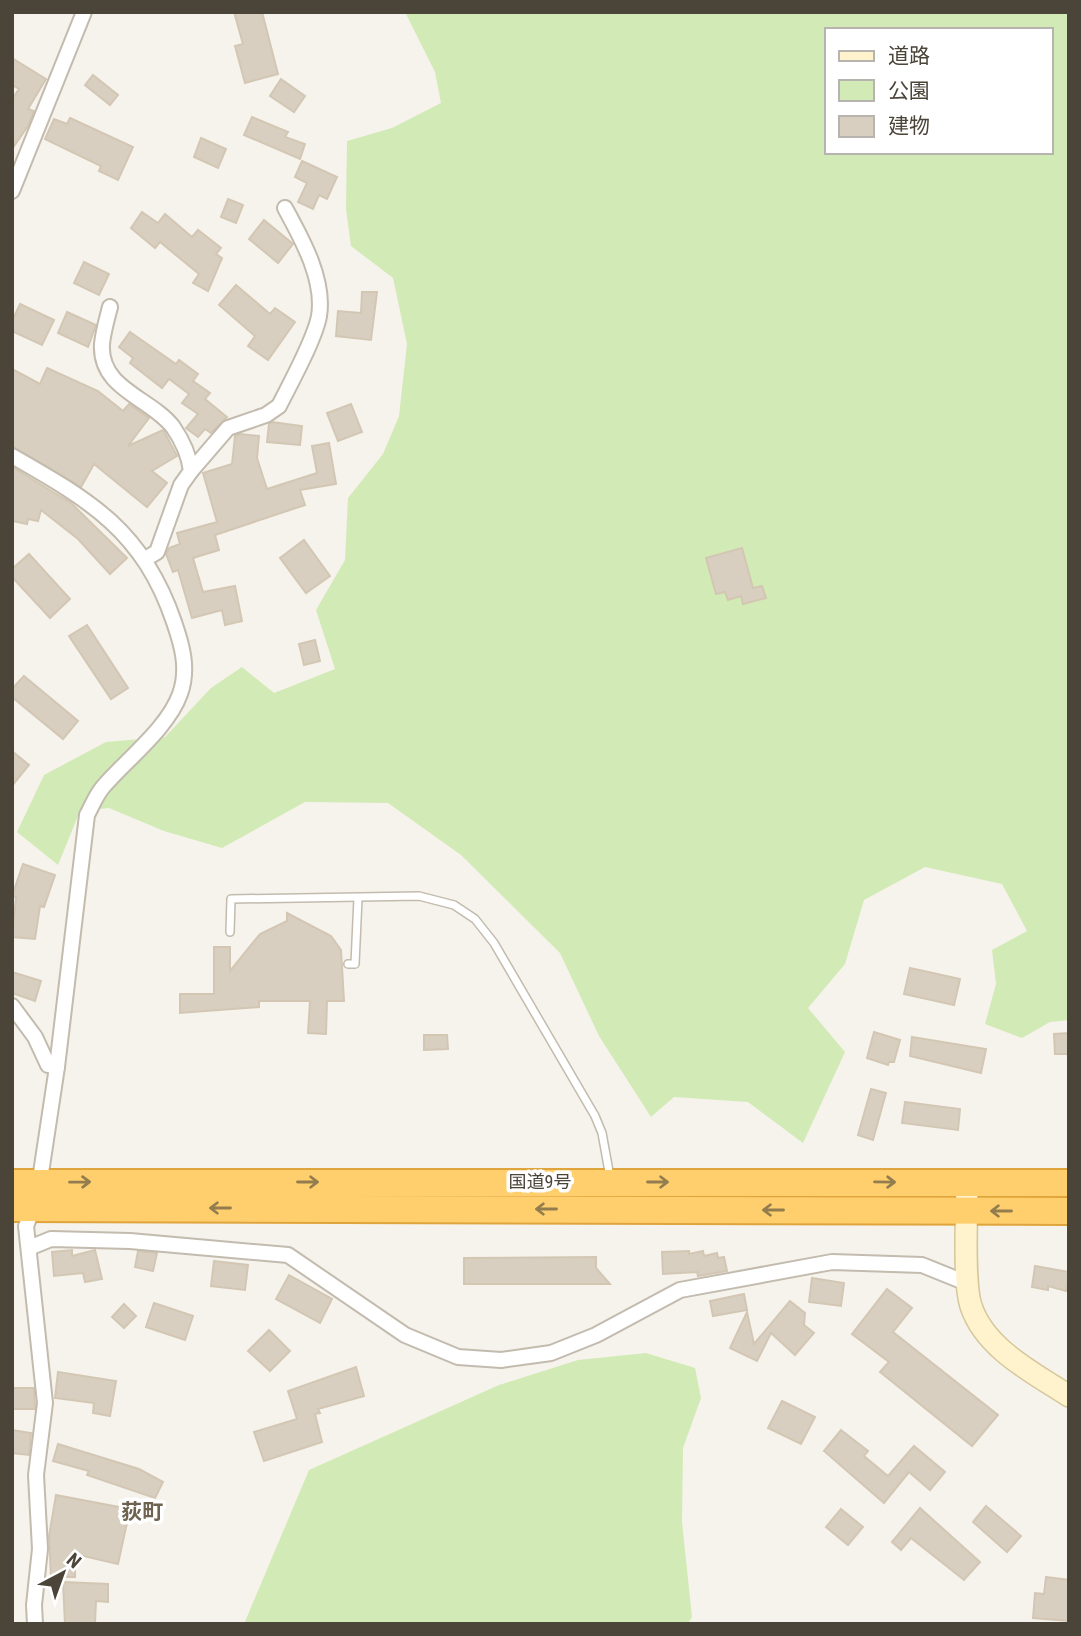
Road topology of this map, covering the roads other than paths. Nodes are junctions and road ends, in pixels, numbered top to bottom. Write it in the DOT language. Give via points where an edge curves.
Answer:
graph roads {
  1 [pos="84,12"];
  2 [pos="12,191"];
  3 [pos="285,208"];
  4 [pos="110,307"];
  5 [pos="12,456"];
  6 [pos="191,471"];
  7 [pos="145,559"];
  8 [pos="358,898"];
  9 [pos="230,932"];
  10 [pos="348,964"];
  11 [pos="12,1006"];
  12 [pos="57,1067"];
  13 [pos="12,1183"];
  14 [pos="611,1183"];
  15 [pos="967,1183"];
  16 [pos="1069,1183"];
  17 [pos="29,1200"];
  18 [pos="967,1210"];
  19 [pos="1069,1211"];
  20 [pos="29,1248"];
  21 [pos="969,1284"];
  22 [pos="1069,1396"];
  23 [pos="35,1624"];
  1 -- 2 [label="street"];
  3 -- 6 [label="street" via="301,238 320,296 319,319 279,406 228,429"];
  4 -- 6 [label="street" via="102,346 105,365 114,380 172,425 189,456"];
  5 -- 7 [label="street" via="87,499"];
  6 -- 7 [label="street" via="181,485 157,552"];
  7 -- 12 [label="street" via="164,592 183,648 185,673 180,696 148,741 101,790 87,815"];
  8 -- 9 [label="lane" via="231,899"];
  8 -- 10 [label="lane" via="355,964"];
  8 -- 14 [label="lane" via="419,896 454,905 475,919 594,1116 602,1133"];
  11 -- 12 [label="street" via="48,1065"];
  12 -- 17 [label="street"];
  13 -- 17 [label="highway, 国道9号"];
  14 -- 15 [label="highway, 国道9号, one-way"];
  17 -- 14 [label="highway, 国道9号, one-way"];
  15 -- 16 [label="highway, 国道9号"];
  15 -- 18 [label="street"];
  18 -- 17 [label="highway, 国道9号, one-way"];
  17 -- 20 [label="street"];
  19 -- 18 [label="highway, 国道9号, one-way"];
  18 -- 21 [label="street"];
  20 -- 21 [label="street" via="51,1239 130,1241 288,1255 405,1335 458,1357 501,1360 551,1353 596,1335 680,1290 832,1262 922,1265"];
  20 -- 23 [label="street" via="45,1403 36,1475 40,1549"];
  21 -- 22 [label="street" via="971,1306 986,1332 1008,1355"];
}
